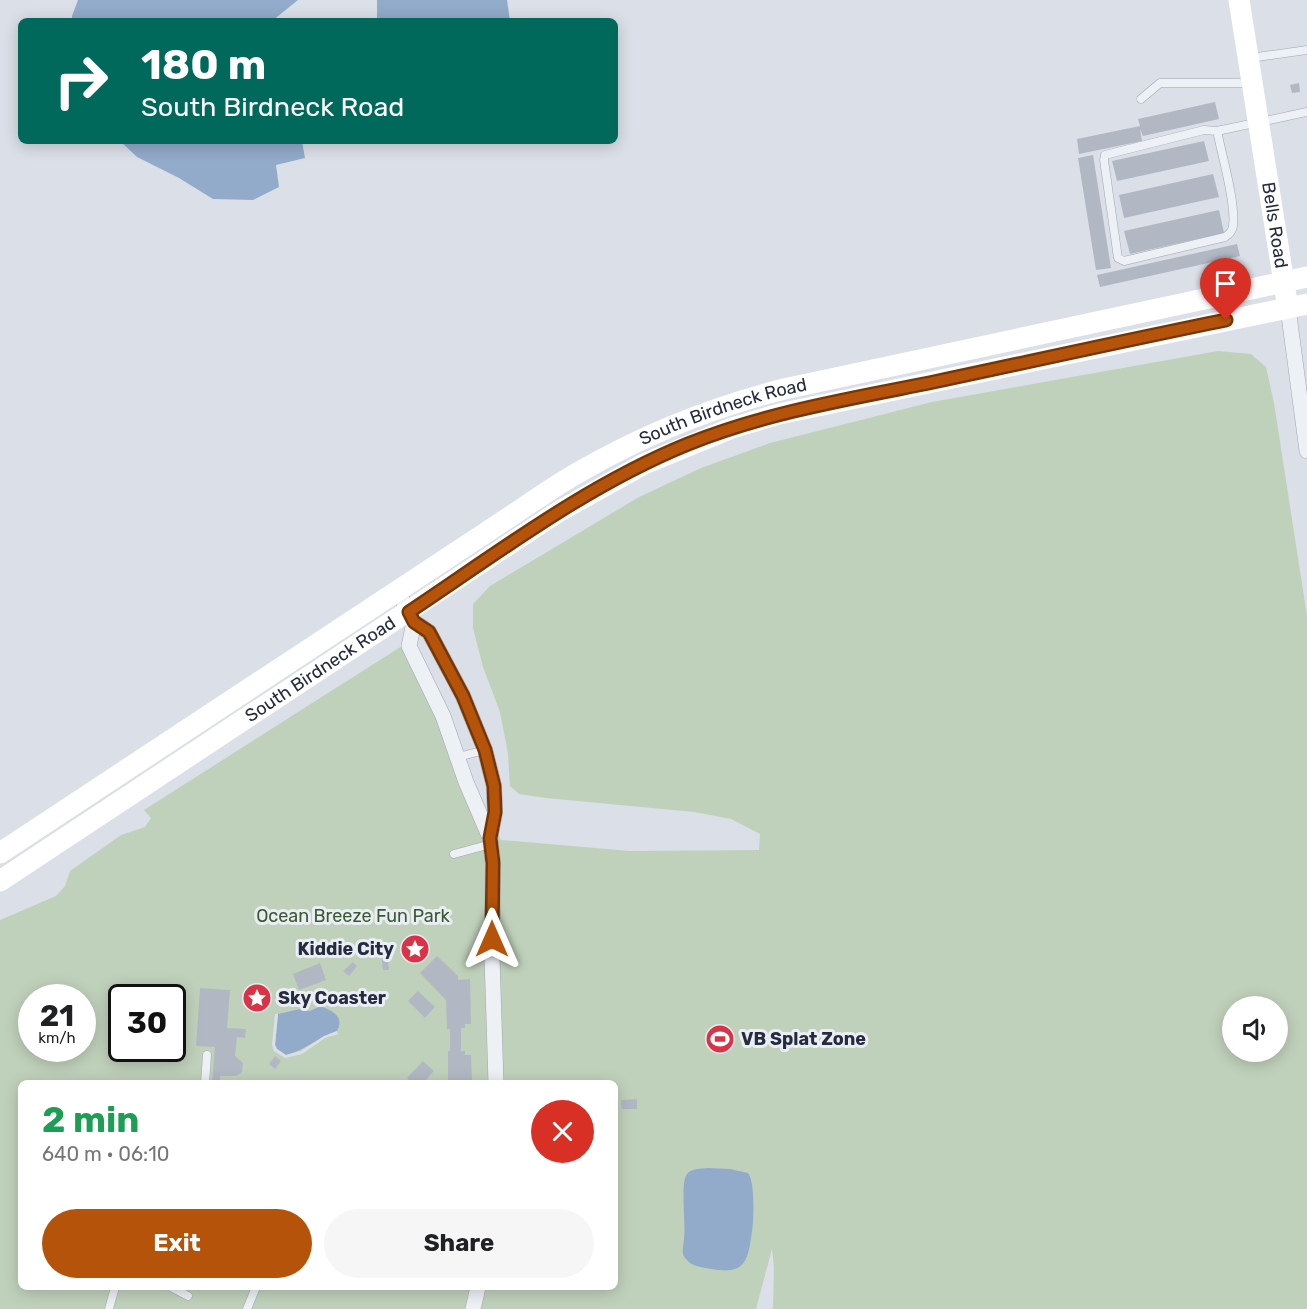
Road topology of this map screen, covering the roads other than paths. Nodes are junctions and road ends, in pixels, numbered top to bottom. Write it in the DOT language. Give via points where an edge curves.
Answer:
graph roads {
  1 [pos="1239,0"];
  2 [pos="1307,50"];
  3 [pos="1248,58"];
  4 [pos="1252,83"];
  5 [pos="1141,99"];
  6 [pos="1307,112"];
  7 [pos="1259,123"];
  8 [pos="1217,131"];
  9 [pos="1307,277"];
  10 [pos="1284,282"];
  11 [pos="1297,306"];
  12 [pos="1307,451"];
  13 [pos="397,591"];
  14 [pos="411,617"];
  15 [pos="485,750"];
  16 [pos="458,757"];
  17 [pos="491,841"];
  18 [pos="0,853"];
  19 [pos="454,854"];
  20 [pos="0,880"];
  21 [pos="207,1055"];
  22 [pos="206,1080"];
  23 [pos="496,1080"];
  24 [pos="114,1290"];
  25 [pos="177,1290"];
  26 [pos="255,1290"];
  27 [pos="477,1290"];
  28 [pos="188,1296"];
  29 [pos="109,1309"];
  30 [pos="247,1309"];
  31 [pos="473,1309"];
  1 -- 3 [label="main road, Bells Road"];
  2 -- 3 [label="lane"];
  3 -- 4 [label="main road, Bells Road"];
  4 -- 5 [label="lane" via="1160,83"];
  4 -- 7 [label="main road, Bells Road"];
  6 -- 7 [label="lane"];
  7 -- 8 [label="lane"];
  7 -- 10 [label="main road, Bells Road"];
  8 -- 8 [label="lane" via="1204,130 1105,155 1118,258 1124,261 1225,237 1231,232 1232,207"];
  9 -- 10 [label="main road, South Birdneck Road"];
  10 -- 11 [label="main road, Bells Road"];
  10 -- 13 [label="main road, South Birdneck Road" via="784,389 694,416 646,436 581,471"];
  11 -- 12 [label="street, Bells Road"];
  11 -- 14 [label="main road, South Birdneck Road" via="821,405 732,428 644,464 558,512"];
  13 -- 14 [label="street"];
  13 -- 18 [label="main road, South Birdneck Road"];
  14 -- 15 [label="street" via="429,632 463,696"];
  14 -- 16 [label="street" via="409,646"];
  14 -- 20 [label="main road, South Birdneck Road"];
  15 -- 16 [label="lane"];
  15 -- 17 [label="street" via="494,786"];
  16 -- 17 [label="street"];
  17 -- 19 [label="lane"];
  17 -- 23 [label="street"];
  21 -- 22 [label="lane"];
  24 -- 29 [label="lane"];
  25 -- 28 [label="lane"];
  26 -- 30 [label="lane"];
  27 -- 31 [label="street"];
}
